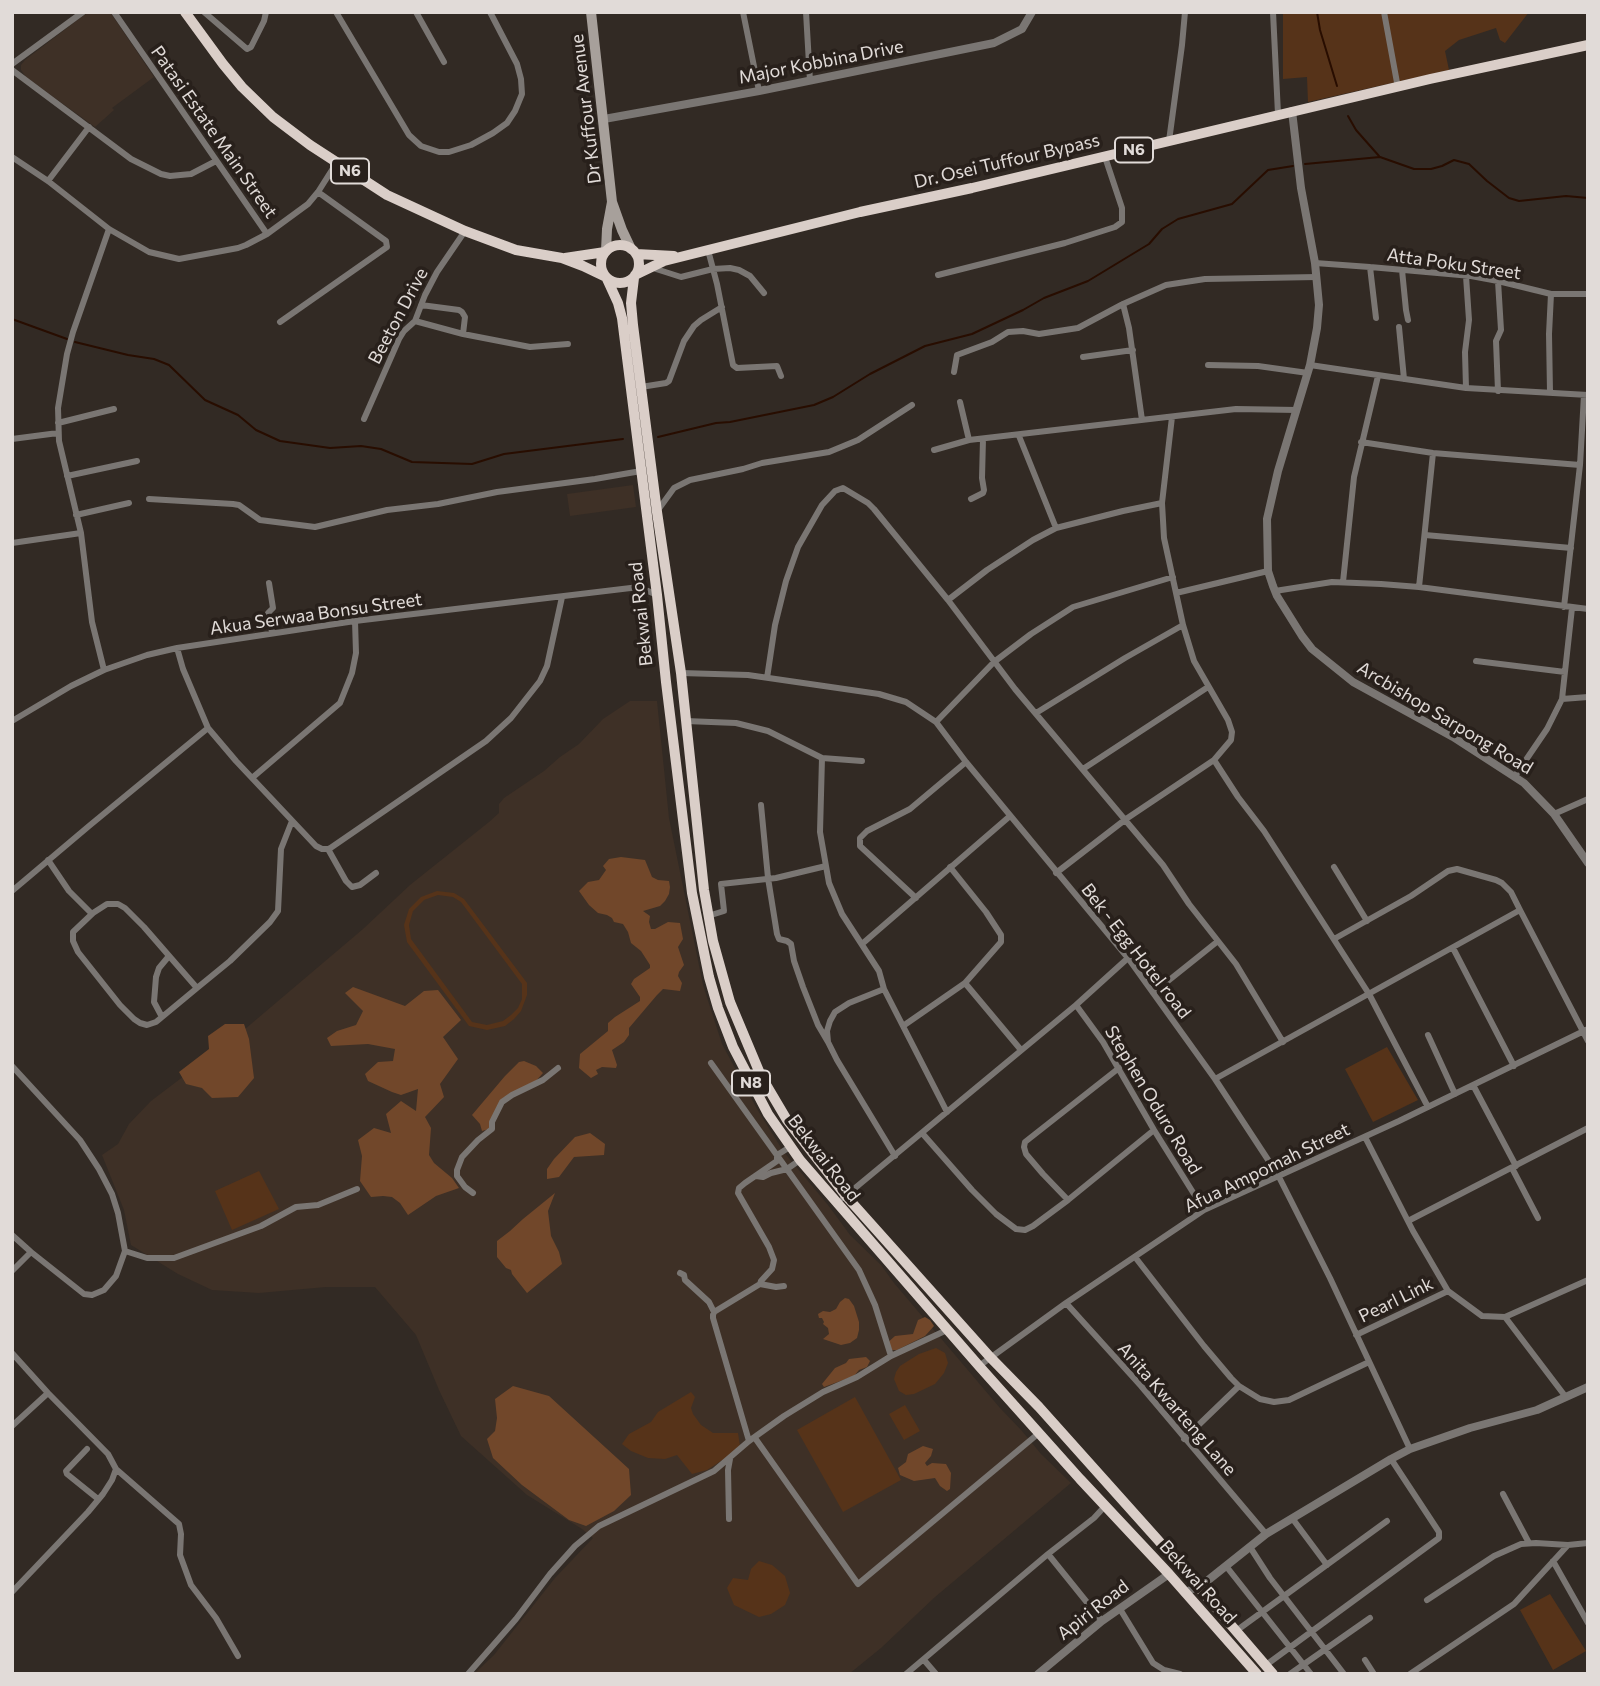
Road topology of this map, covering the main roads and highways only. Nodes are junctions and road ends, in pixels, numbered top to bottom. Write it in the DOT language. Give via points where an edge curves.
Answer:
graph roads {
  1 [pos="591,12"];
  2 [pos="189,14"];
  3 [pos="1588,45"];
  4 [pos="612,202"];
  5 [pos="634,251"];
  6 [pos="606,252"];
  7 [pos="677,258"];
  8 [pos="567,260"];
  9 [pos="634,277"];
  10 [pos="606,278"];
  11 [pos="631,303"];
  12 [pos="622,318"];
  13 [pos="687,737"];
  14 [pos="673,739"];
  15 [pos="841,1200"];
  16 [pos="1093,1468"];
  17 [pos="1080,1479"];
  18 [pos="1269,1669"];
  19 [pos="1257,1674"];
  1 -- 4 [label="main road, Dr Kuffour Avenue"];
  2 -- 8 [label="highway, N6" via="223,64 273,117 387,195 516,250"];
  3 -- 7 [label="highway, Dr. Osei Tuffour Bypass / N6"];
  4 -- 5 [label="main road"];
  4 -- 6 [label="main road"];
  5 -- 6 [label="highway, N6" via="616,246"];
  5 -- 7 [label="highway, Dr. Osei Tuffour Bypass / N6"];
  5 -- 9 [label="highway" via="639,268"];
  6 -- 8 [label="highway, N6"];
  6 -- 10 [label="highway" via="601,265"];
  7 -- 9 [label="highway, Dr. Osei Tuffour Bypass / N6"];
  7 -- 11 [label="highway" via="645,277"];
  8 -- 10 [label="highway, N6"];
  8 -- 12 [label="highway" via="603,285"];
  9 -- 10 [label="highway, N6" via="623,283"];
  9 -- 11 [label="highway, N8"];
  10 -- 12 [label="highway, N8"];
  11 -- 13 [label="highway, Bekwai Road / N8"];
  12 -- 14 [label="highway, Bekwai Road / N8"];
  13 -- 14 [label="highway"];
  13 -- 15 [label="highway, Bekwai Road / N8" via="708,916 730,1002 761,1076"];
  14 -- 15 [label="highway, Bekwai Road / N8" via="692,893 718,1008 768,1114 800,1160"];
  15 -- 16 [label="highway, Bekwai Road / N8"];
  15 -- 17 [label="highway, Bekwai Road / N8" via="947,1330"];
  16 -- 17 [label="highway"];
  16 -- 18 [label="highway, Bekwai Road / N8"];
  17 -- 19 [label="highway, Bekwai Road / N8"];
}
